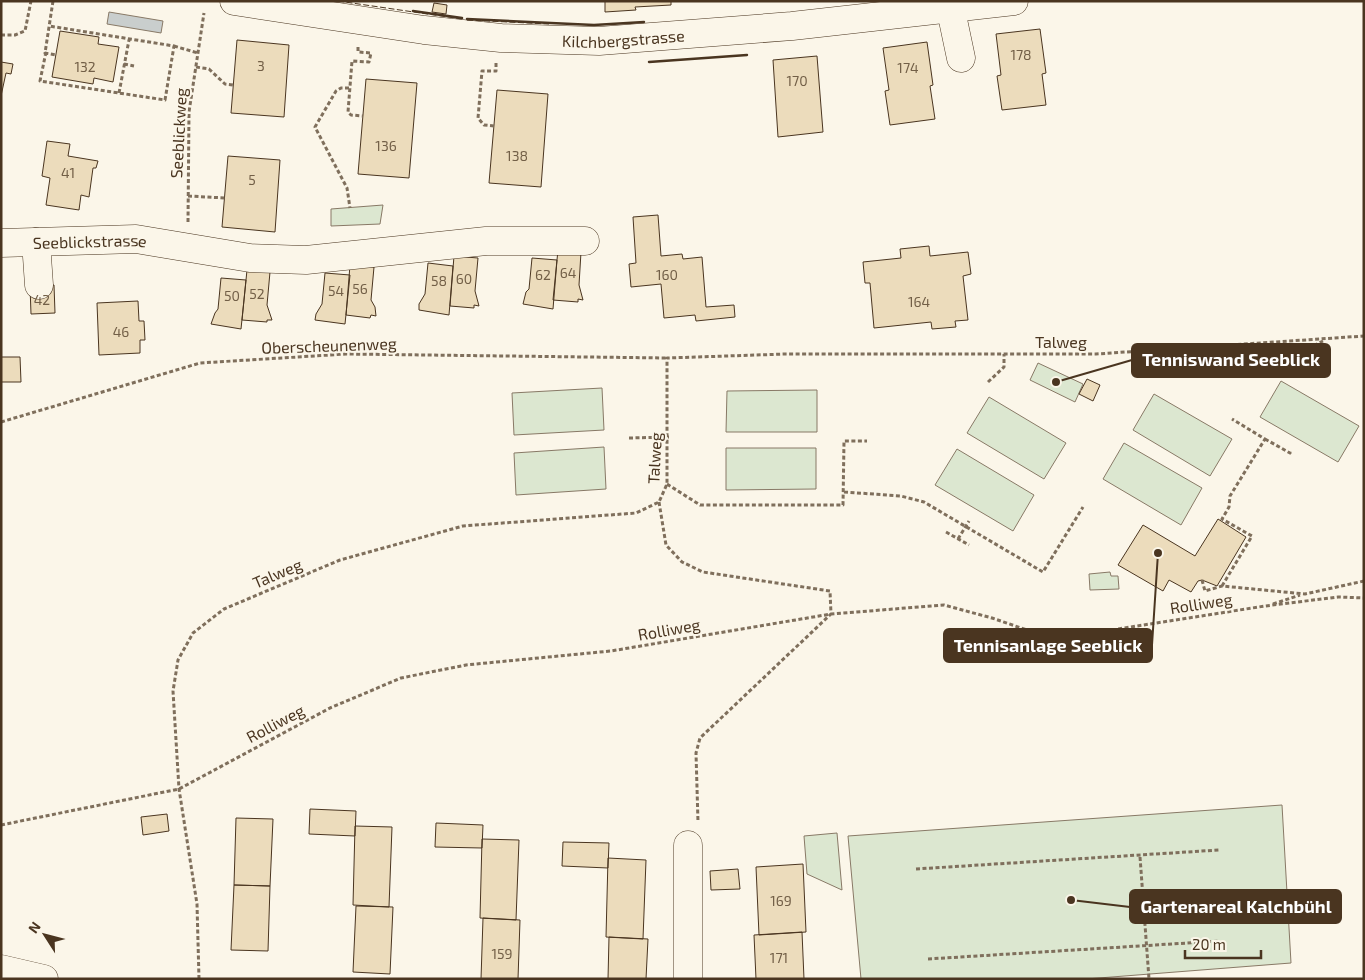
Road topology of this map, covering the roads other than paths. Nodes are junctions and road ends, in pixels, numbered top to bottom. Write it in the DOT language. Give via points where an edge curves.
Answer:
graph roads {
  1 [pos="234,1"];
  2 [pos="1014,1"];
  3 [pos="950,5"];
  4 [pos="961,58"];
  5 [pos="585,241"];
  6 [pos="36,242"];
  7 [pos="1,243"];
  8 [pos="39,285"];
  9 [pos="688,845"];
  10 [pos="1,969"];
  11 [pos="44,979"];
  12 [pos="688,979"];
  1 -- 3 [label="street, Kilchbergstrasse" via="424,30 548,41 675,36"];
  2 -- 3 [label="street, Kilchbergstrasse"];
  3 -- 4 [label="street"];
  5 -- 6 [label="street, Seeblickstrasse" via="486,241 306,260 250,258 182,235"];
  6 -- 7 [label="street, Seeblickstrasse"];
  6 -- 8 [label="street"];
  9 -- 12 [label="street"];
  10 -- 11 [label="street"];
}
